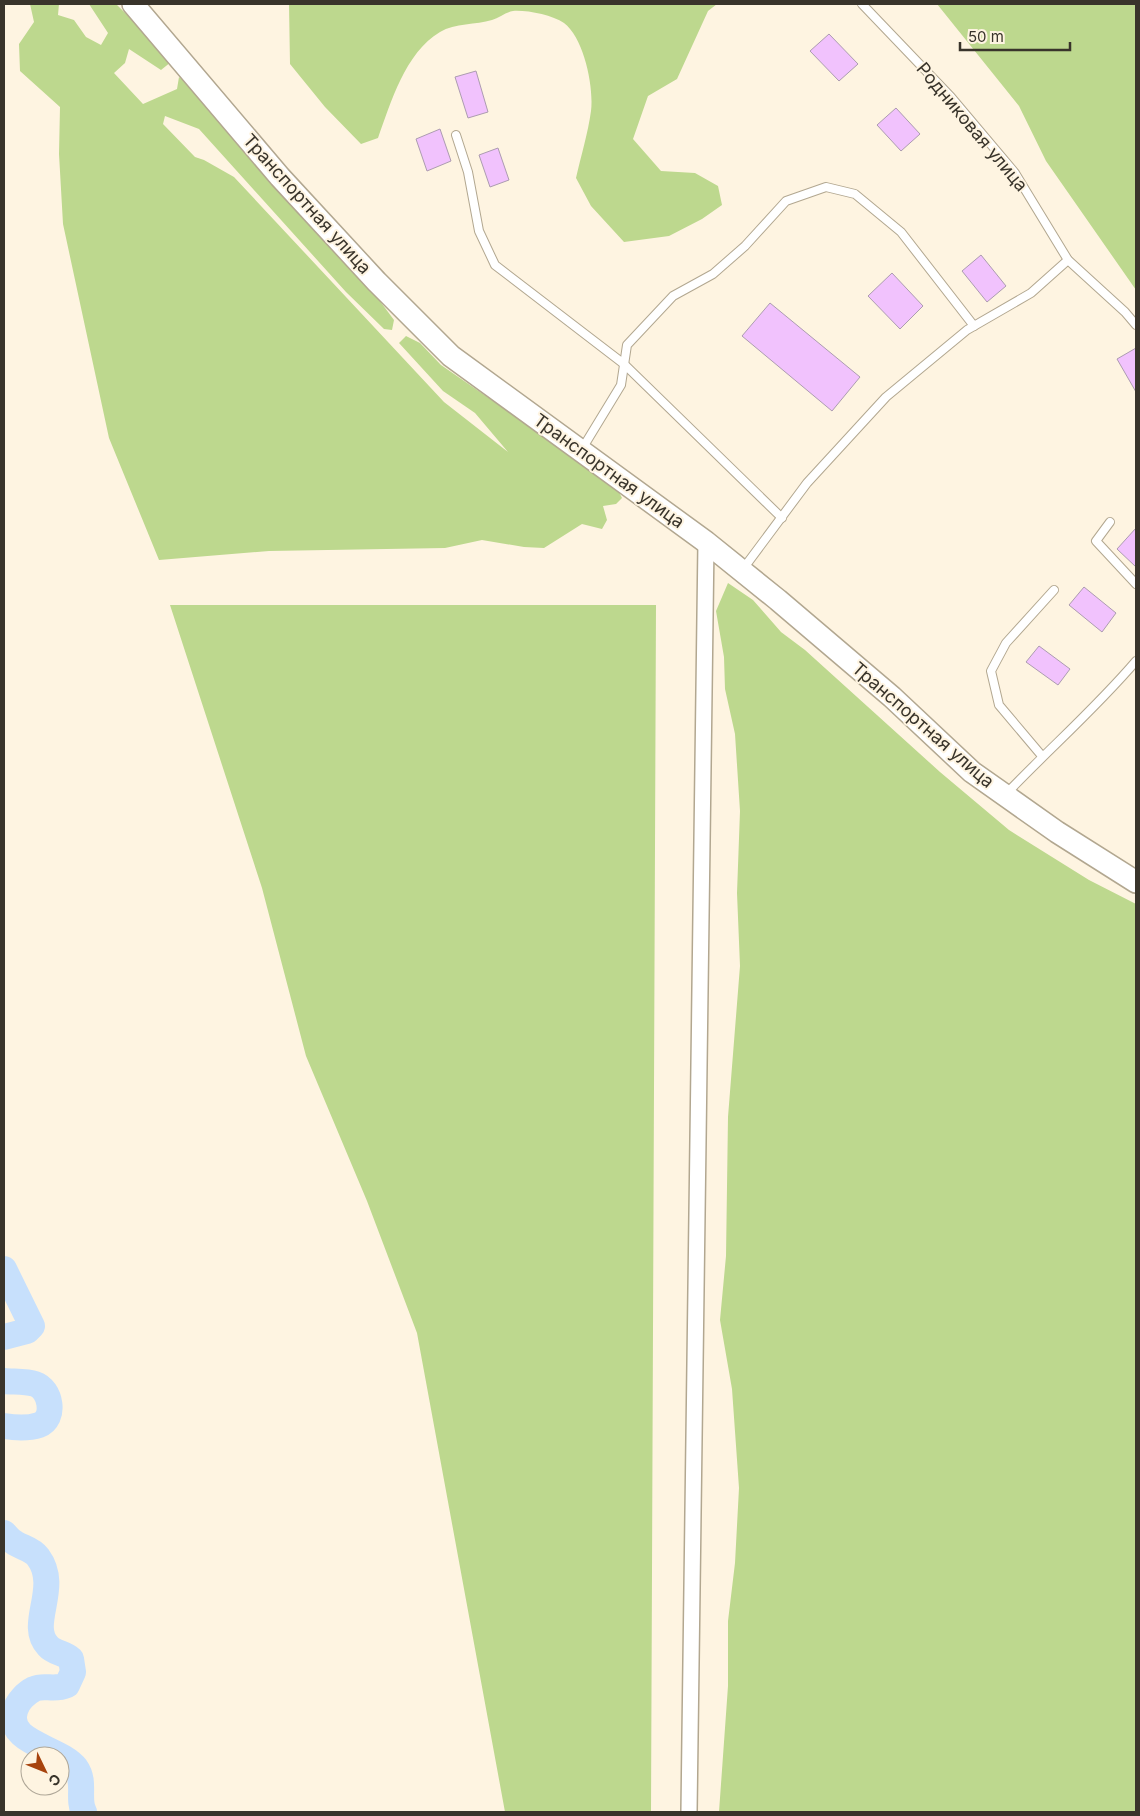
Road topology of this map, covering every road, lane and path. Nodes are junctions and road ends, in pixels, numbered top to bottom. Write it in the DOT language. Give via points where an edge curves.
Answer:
graph roads {
  1 [pos="133,4"];
  2 [pos="862,4"];
  3 [pos="456,135"];
  4 [pos="1068,260"];
  5 [pos="1136,325"];
  6 [pos="974,326"];
  7 [pos="624,364"];
  8 [pos="581,451"];
  9 [pos="782,518"];
  10 [pos="1110,522"];
  11 [pos="706,542"];
  12 [pos="742,571"];
  13 [pos="1136,584"];
  14 [pos="1054,590"];
  15 [pos="1136,661"];
  16 [pos="1042,756"];
  17 [pos="1005,795"];
  18 [pos="1136,882"];
  19 [pos="689,1812"];
  1 -- 8 [label="main road, Транспортная улица" via="280,177 445,350"];
  2 -- 4 [label="lane, Родниковая улица" via="951,98 1015,172"];
  3 -- 7 [label="lane" via="468,172 479,231 495,265"];
  4 -- 5 [label="lane, Родниковая улица"];
  4 -- 6 [label="lane" via="1032,292"];
  6 -- 7 [label="lane" via="901,232 855,194 826,187 786,201 745,246 713,274 673,296 627,345"];
  6 -- 9 [label="lane" via="886,397 807,483"];
  7 -- 8 [label="lane" via="621,385"];
  7 -- 9 [label="lane"];
  8 -- 11 [label="main road, Транспортная улица"];
  9 -- 12 [label="lane"];
  10 -- 13 [label="lane" via="1096,541"];
  11 -- 12 [label="main road, Транспортная улица"];
  11 -- 19 [label="street"];
  12 -- 17 [label="main road, Транспортная улица" via="892,697 972,772"];
  14 -- 16 [label="lane" via="1006,643 991,671 999,704"];
  15 -- 16 [label="lane" via="1108,694"];
  16 -- 17 [label="lane"];
  17 -- 18 [label="main road, Транспортная улица"];
}
